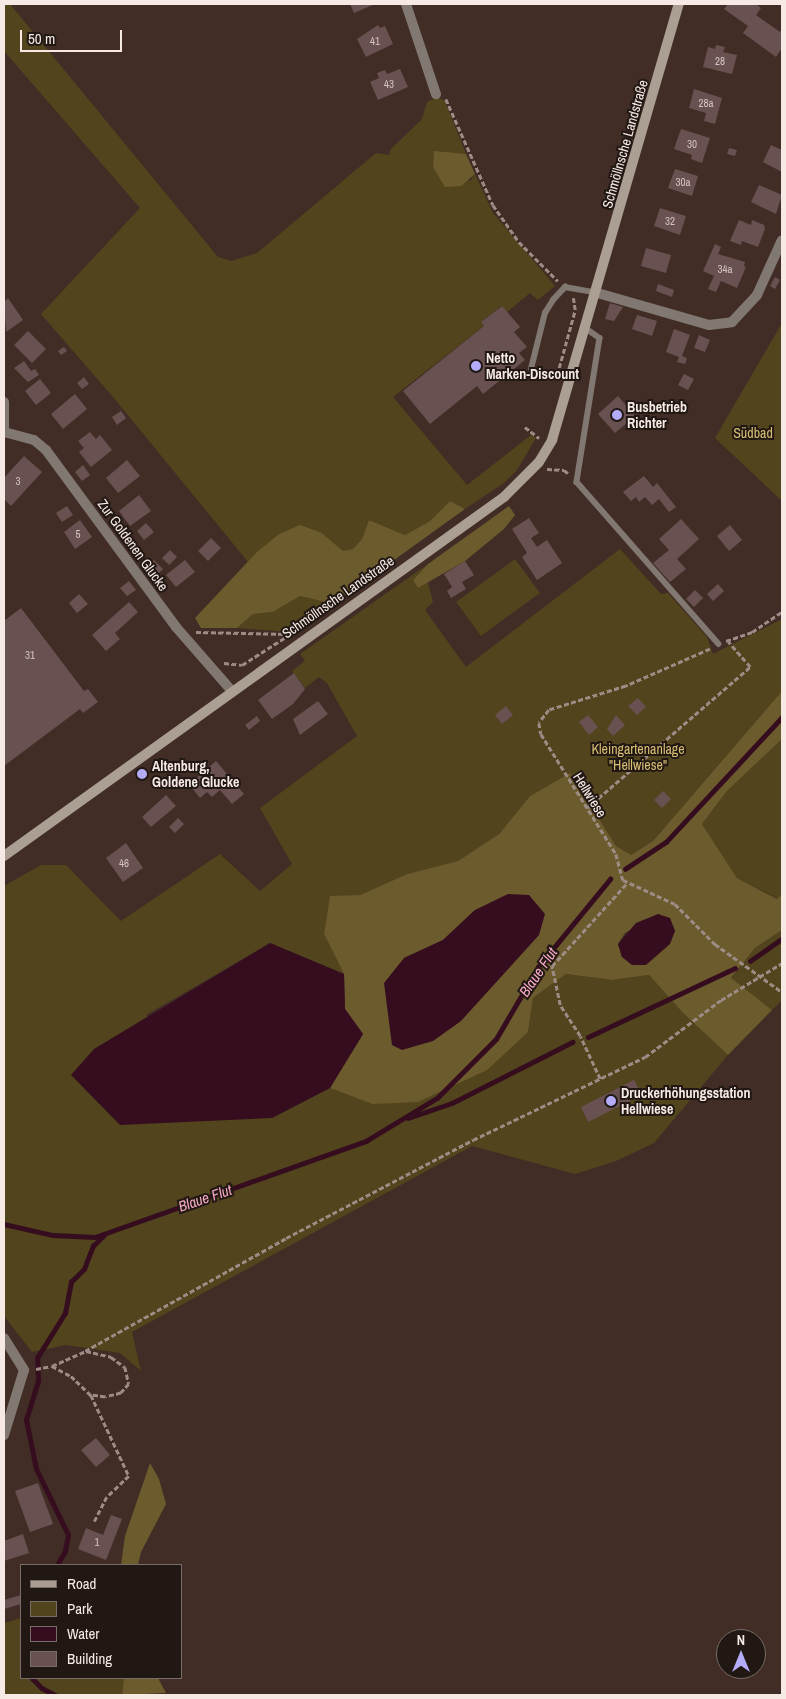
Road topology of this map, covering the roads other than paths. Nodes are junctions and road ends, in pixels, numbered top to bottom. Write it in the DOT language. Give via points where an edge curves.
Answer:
graph roads {
  1 [pos="406,4"];
  2 [pos="679,4"];
  3 [pos="436,94"];
  4 [pos="782,240"];
  5 [pos="594,292"];
  6 [pos="584,327"];
  7 [pos="531,369"];
  8 [pos="4,402"];
  9 [pos="4,432"];
  10 [pos="719,644"];
  11 [pos="231,690"];
  12 [pos="4,856"];
  13 [pos="4,1338"];
  14 [pos="4,1435"];
  1 -- 3 [label="street"];
  2 -- 5 [label="main road, Schmöllnsche Landstraße"];
  4 -- 5 [label="street" via="757,295 732,322 710,325"];
  5 -- 6 [label="main road, Schmöllnsche Landstraße"];
  5 -- 7 [label="lane" via="565,287 545,313"];
  6 -- 10 [label="lane" via="600,338 577,482"];
  6 -- 11 [label="main road, Schmöllnsche Landstraße" via="552,440 540,462 504,496"];
  8 -- 9 [label="street"];
  9 -- 11 [label="street, Zur Goldenen Glucke" via="34,440 46,450 176,627"];
  11 -- 12 [label="main road, Schmöllnsche Landstraße"];
  13 -- 14 [label="street" via="24,1370"];
}
